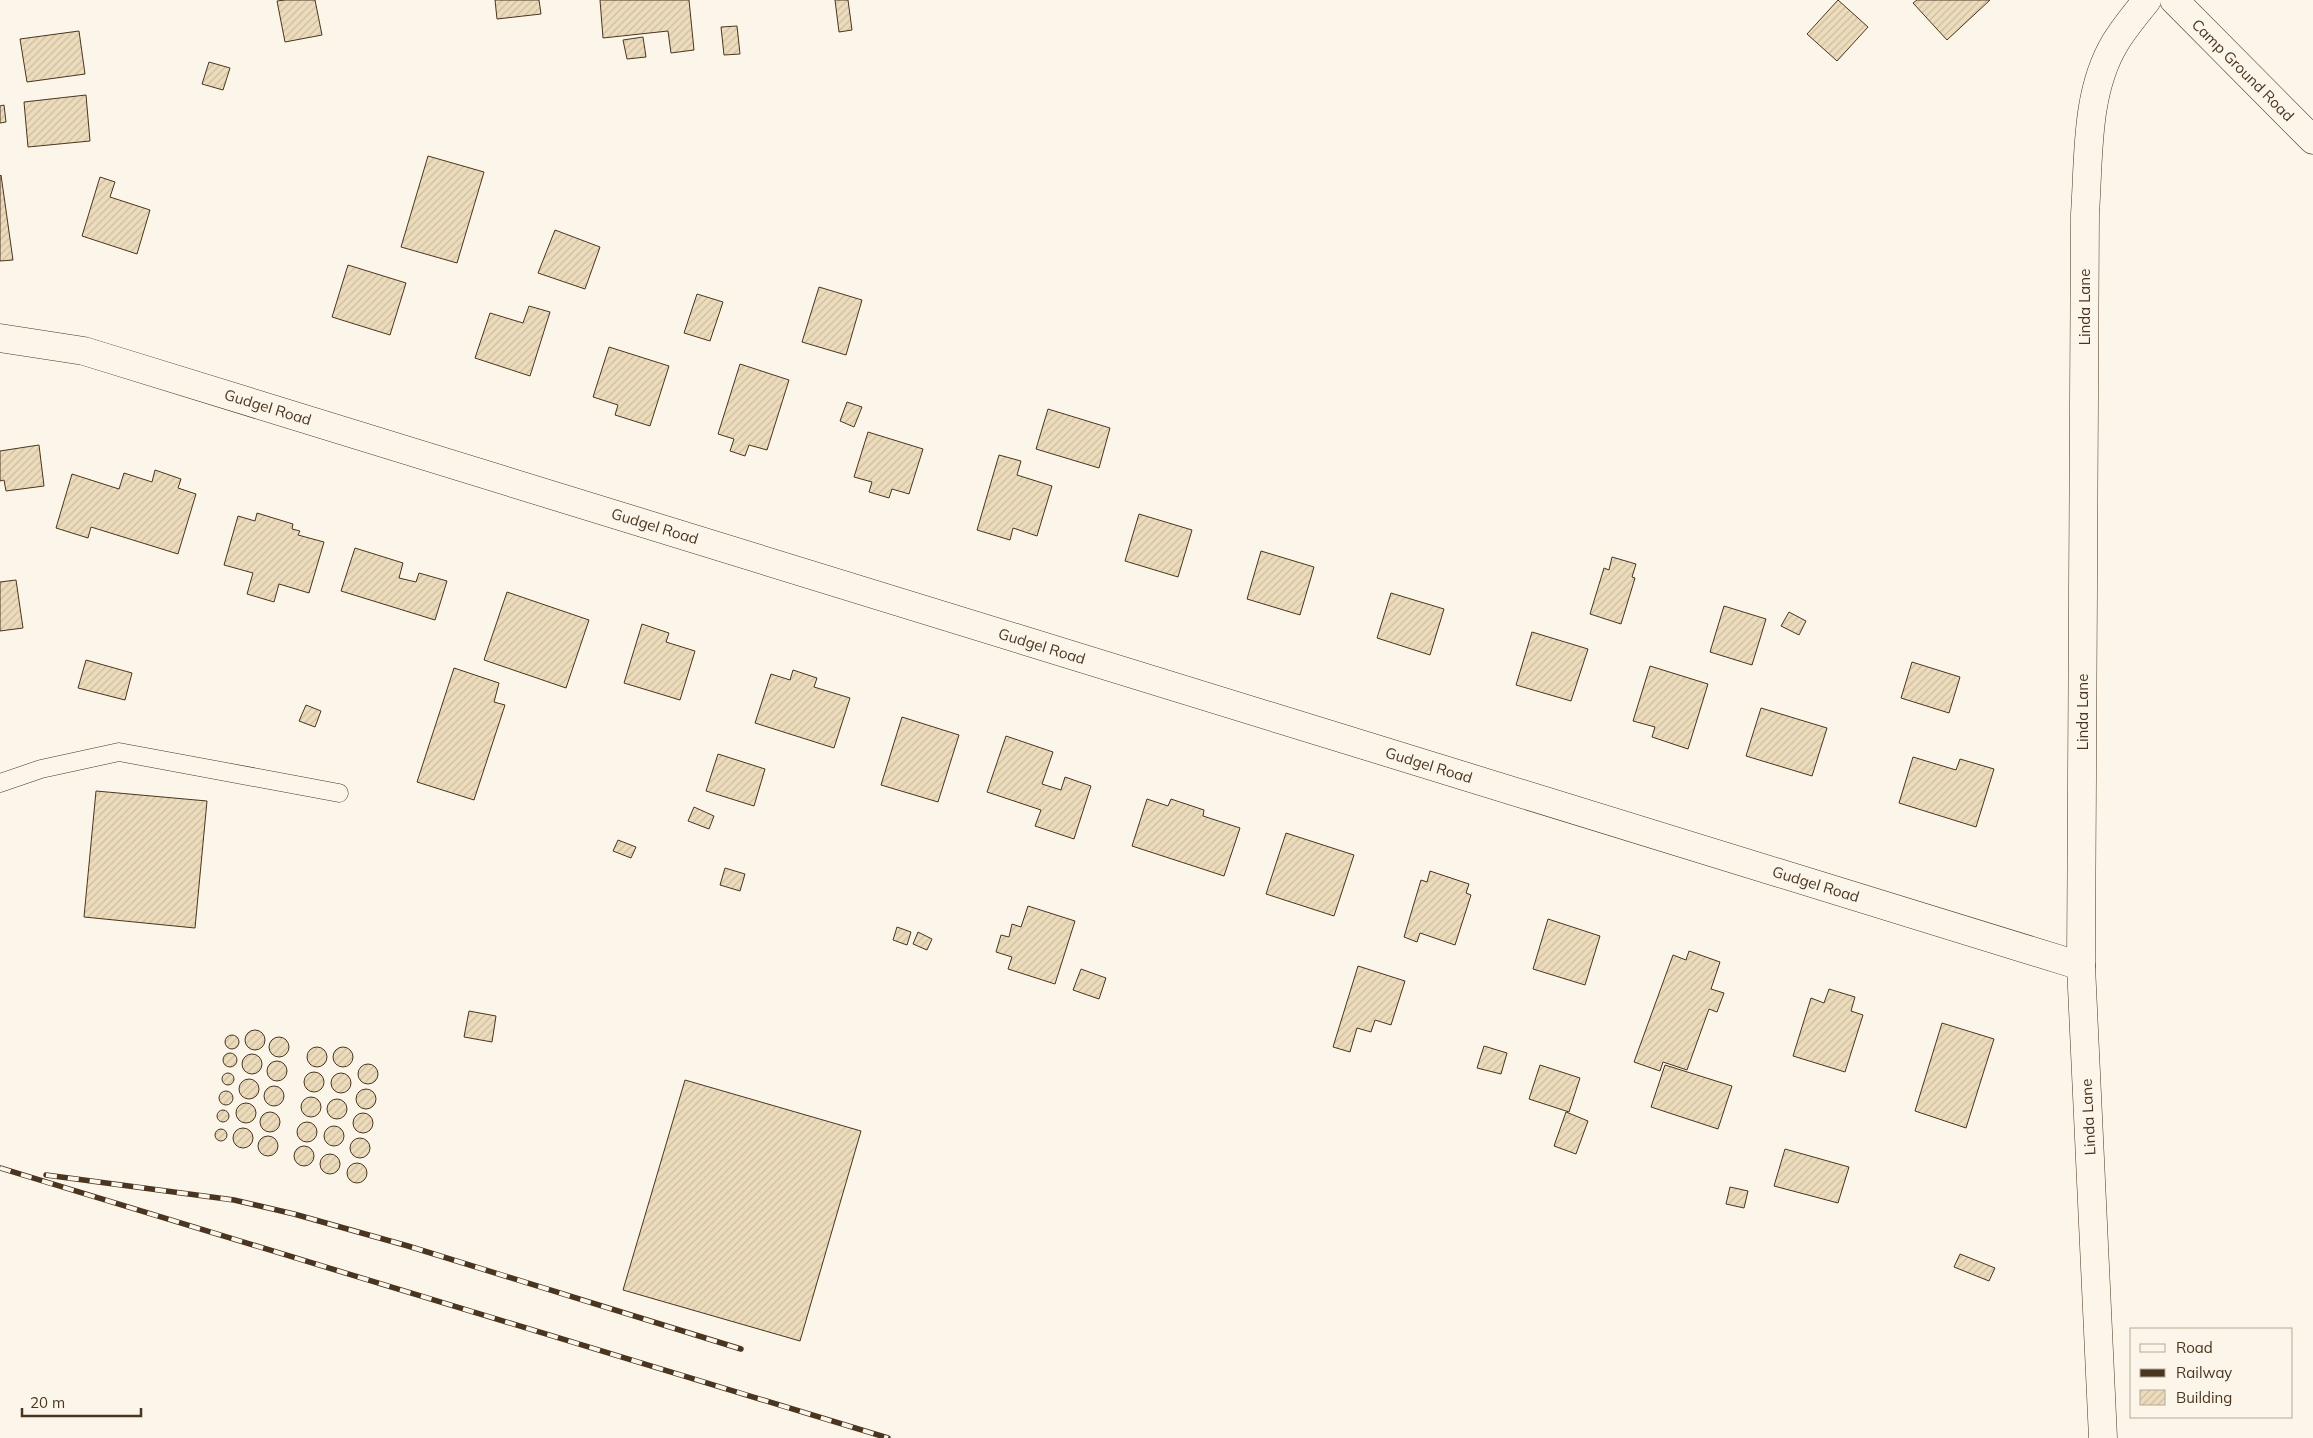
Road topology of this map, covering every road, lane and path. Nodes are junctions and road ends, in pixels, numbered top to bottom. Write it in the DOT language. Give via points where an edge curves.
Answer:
graph roads {
  1 [pos="2146,0"];
  2 [pos="2174,0"];
  3 [pos="2313,140"];
  4 [pos="0,338"];
  5 [pos="0,783"];
  6 [pos="339,793"];
  7 [pos="2081,966"];
  8 [pos="2103,1438"];
  1 -- 7 [label="street, Linda Lane" via="2115,43 2101,74 2090,128 2085,214"];
  2 -- 3 [label="street, Camp Ground Road"];
  4 -- 7 [label="street, Gudgel Road" via="84,351"];
  5 -- 6 [label="lane" via="41,769 119,752"];
  7 -- 8 [label="street, Linda Lane"];
}
